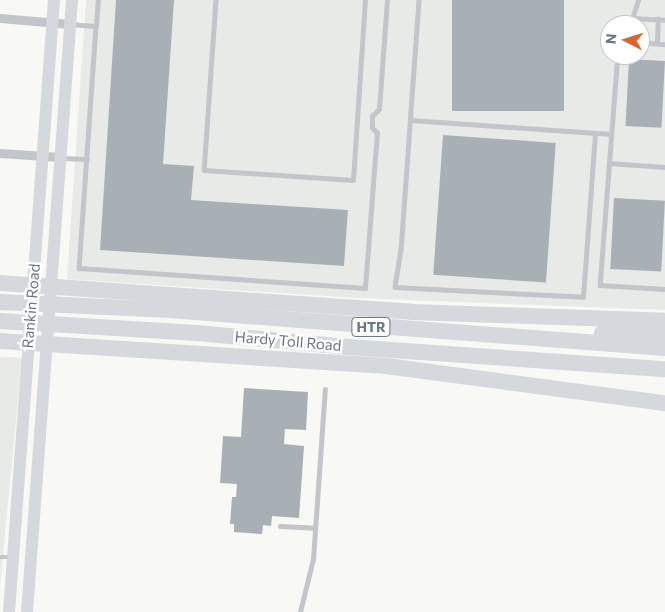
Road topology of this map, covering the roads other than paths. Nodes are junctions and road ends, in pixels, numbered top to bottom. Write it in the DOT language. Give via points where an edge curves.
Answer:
graph roads {
  1 [pos="54,0"];
  2 [pos="72,0"];
  3 [pos="98,0"];
  4 [pos="216,0"];
  5 [pos="365,0"];
  6 [pos="388,0"];
  7 [pos="419,0"];
  8 [pos="638,0"];
  9 [pos="633,15"];
  10 [pos="0,18"];
  11 [pos="650,19"];
  12 [pos="658,19"];
  13 [pos="665,20"];
  14 [pos="53,23"];
  15 [pos="70,24"];
  16 [pos="96,26"];
  17 [pos="650,43"];
  18 [pos="657,43"];
  19 [pos="665,44"];
  20 [pos="619,65"];
  21 [pos="410,120"];
  22 [pos="595,133"];
  23 [pos="611,134"];
  24 [pos="0,153"];
  25 [pos="43,156"];
  26 [pos="60,158"];
  27 [pos="87,159"];
  28 [pos="609,163"];
  29 [pos="665,167"];
  30 [pos="0,283"];
  31 [pos="33,285"];
  32 [pos="52,286"];
  33 [pos="665,289"];
  34 [pos="3,302"];
  35 [pos="665,321"];
  36 [pos="2,322"];
  37 [pos="417,331"];
  38 [pos="665,334"];
  39 [pos="0,341"];
  40 [pos="28,343"];
  41 [pos="47,344"];
  42 [pos="348,347"];
  43 [pos="665,348"];
  44 [pos="665,369"];
  45 [pos="325,389"];
  46 [pos="665,392"];
  47 [pos="665,403"];
  48 [pos="280,526"];
  49 [pos="315,528"];
  50 [pos="6,557"];
  51 [pos="30,559"];
  52 [pos="9,612"];
  53 [pos="27,612"];
  54 [pos="300,612"];
  1 -- 14 [label="main road, Rankin Road"];
  2 -- 15 [label="main road, Rankin Road"];
  3 -- 16 [label="lane"];
  4 -- 5 [label="lane" via="204,170 353,180"];
  6 -- 27 [label="lane" via="379,109 372,116 372,128 377,134 365,288 80,268"];
  7 -- 21 [label="lane"];
  8 -- 9 [label="lane"];
  10 -- 14 [label="street"];
  11 -- 12 [label="lane"];
  12 -- 13 [label="lane"];
  12 -- 18 [label="lane"];
  14 -- 15 [label="street"];
  14 -- 25 [label="main road, Rankin Road"];
  15 -- 16 [label="lane"];
  15 -- 26 [label="main road, Rankin Road"];
  16 -- 27 [label="lane"];
  17 -- 18 [label="lane"];
  18 -- 19 [label="lane"];
  20 -- 23 [label="lane"];
  21 -- 22 [label="lane"];
  21 -- 22 [label="lane" via="401,249 395,287 583,297"];
  22 -- 23 [label="lane"];
  23 -- 28 [label="lane"];
  24 -- 25 [label="street"];
  25 -- 26 [label="street"];
  25 -- 31 [label="main road, Rankin Road"];
  26 -- 27 [label="lane"];
  26 -- 32 [label="main road, Rankin Road"];
  28 -- 29 [label="lane"];
  28 -- 33 [label="lane" via="600,284"];
  30 -- 31 [label="highway"];
  31 -- 32 [label="highway"];
  31 -- 40 [label="main road, Rankin Road"];
  32 -- 35 [label="highway" via="412,312"];
  32 -- 41 [label="main road, Rankin Road"];
  34 -- 37 [label="highway, Hardy Toll Road / HTR" via="170,310"];
  36 -- 42 [label="highway, Hardy Toll Road / HTR" via="197,333"];
  37 -- 38 [label="highway" via="499,328"];
  37 -- 43 [label="highway, Hardy Toll Road / HTR"];
  39 -- 40 [label="highway"];
  40 -- 41 [label="highway"];
  40 -- 50 [label="main road, Rankin Road"];
  41 -- 47 [label="highway" via="396,367"];
  41 -- 51 [label="main road, Rankin Road"];
  42 -- 44 [label="highway, Hardy Toll Road / HTR"];
  42 -- 46 [label="highway"];
  45 -- 49 [label="lane"];
  48 -- 49 [label="lane"];
  49 -- 54 [label="lane" via="313,559"];
  50 -- 51 [label="main road"];
  50 -- 52 [label="main road, Rankin Road"];
  51 -- 53 [label="main road, Rankin Road"];
}
